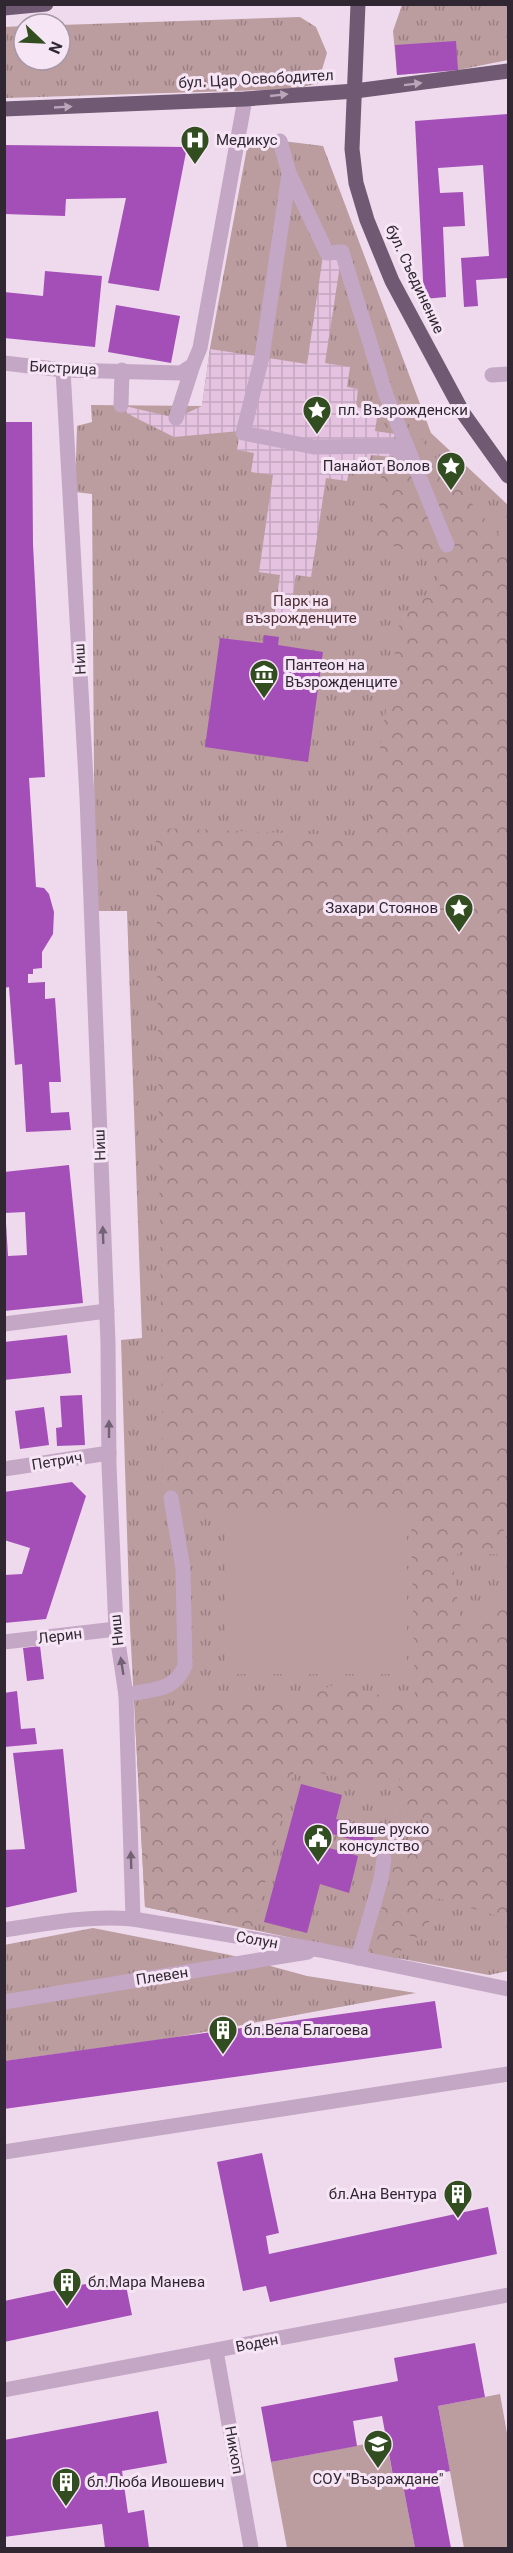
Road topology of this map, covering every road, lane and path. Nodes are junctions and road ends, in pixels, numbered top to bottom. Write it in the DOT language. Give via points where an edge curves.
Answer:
graph roads {
  1 [pos="46,4"];
  2 [pos="358,4"];
  3 [pos="4,8"];
  4 [pos="508,71"];
  5 [pos="354,91"];
  6 [pos="245,99"];
  7 [pos="4,109"];
  8 [pos="280,141"];
  9 [pos="289,173"];
  10 [pos="4,363"];
  11 [pos="193,365"];
  12 [pos="63,370"];
  13 [pos="122,370"];
  14 [pos="508,374"];
  15 [pos="492,375"];
  16 [pos="121,405"];
  17 [pos="176,418"];
  18 [pos="415,466"];
  19 [pos="508,476"];
  20 [pos="447,545"];
  21 [pos="106,1311"];
  22 [pos="4,1324"];
  23 [pos="109,1453"];
  24 [pos="4,1470"];
  25 [pos="171,1497"];
  26 [pos="116,1629"];
  27 [pos="4,1642"];
  28 [pos="126,1695"];
  29 [pos="384,1859"];
  30 [pos="133,1919"];
  31 [pos="4,1930"];
  32 [pos="320,1950"];
  33 [pos="358,1958"];
  34 [pos="508,1989"];
  35 [pos="4,2002"];
  36 [pos="508,2074"];
  37 [pos="4,2152"];
  38 [pos="508,2295"];
  39 [pos="216,2350"];
  40 [pos="4,2390"];
  41 [pos="251,2548"];
  1 -- 3 [label="main road"];
  2 -- 5 [label="main road, бул. Съединение"];
  5 -- 4 [label="main road, бул. Цар Освободител, one-way"];
  6 -- 5 [label="main road, бул. Цар Освободител, one-way"];
  5 -- 19 [label="main road, бул. Съединение" via="352,149 356,183 376,247 463,413"];
  7 -- 6 [label="main road, бул. Цар Освободител, one-way"];
  6 -- 11 [label="street" via="200,348"];
  8 -- 9 [label="street"];
  9 -- 18 [label="street" via="330,252 342,252 386,395"];
  9 -- 18 [label="street" via="262,357 243,434 314,447 393,446"];
  10 -- 12 [label="street, Бистрица"];
  11 -- 13 [label="street, Бистрица" via="181,373"];
  11 -- 17 [label="street"];
  12 -- 13 [label="street, Бистрица"];
  21 -- 12 [label="street, Ниш, one-way" via="87,797"];
  13 -- 16 [label="street"];
  14 -- 15 [label="street"];
  18 -- 20 [label="street"];
  21 -- 22 [label="street"];
  23 -- 21 [label="street, Ниш, one-way"];
  23 -- 24 [label="street, Петрич"];
  23 -- 26 [label="street, Ниш"];
  25 -- 28 [label="street" via="183,1569 185,1666 172,1685"];
  26 -- 27 [label="street, Лерин"];
  28 -- 26 [label="street, Ниш, one-way"];
  30 -- 28 [label="street, Ниш, one-way"];
  29 -- 33 [label="street"];
  30 -- 31 [label="street, Солун" via="79,1918"];
  30 -- 32 [label="street, Солун"];
  32 -- 33 [label="street, Солун"];
  32 -- 35 [label="street, Плевен"];
  33 -- 34 [label="street, Солун"];
  36 -- 37 [label="street"];
  38 -- 39 [label="street, Воден"];
  39 -- 40 [label="street, Воден"];
  39 -- 41 [label="street, Никюп"];
}
